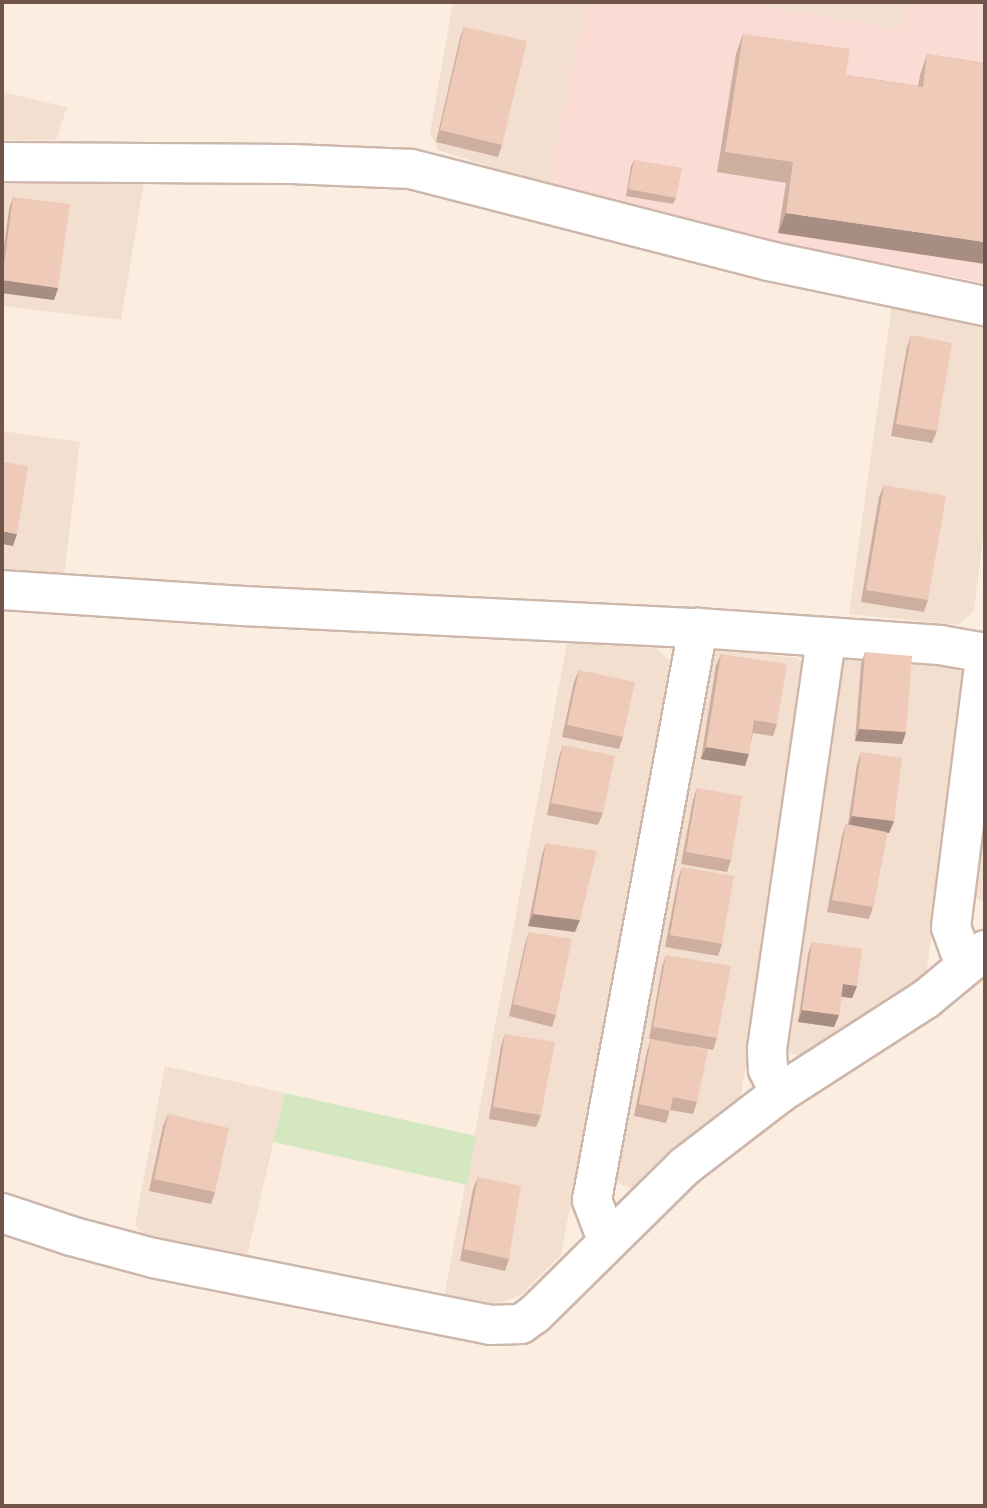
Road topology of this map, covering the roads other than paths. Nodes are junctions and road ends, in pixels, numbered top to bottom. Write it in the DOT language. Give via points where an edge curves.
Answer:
graph roads {
  1 [pos="2,162"];
  2 [pos="985,306"];
  3 [pos="2,590"];
  4 [pos="698,628"];
  5 [pos="826,639"];
  6 [pos="985,662"];
  7 [pos="977,955"];
  8 [pos="780,1093"];
  9 [pos="2,1213"];
  10 [pos="607,1240"];
  1 -- 2 [label="street" via="411,169 769,261"];
  3 -- 4 [label="street"];
  4 -- 5 [label="street"];
  4 -- 10 [label="street" via="592,1200"];
  5 -- 6 [label="street" via="940,645"];
  5 -- 8 [label="street" via="767,1049 768,1069"];
  6 -- 7 [label="street" via="951,928 959,949"];
  7 -- 8 [label="street" via="926,999"];
  8 -- 10 [label="street" via="685,1166"];
  9 -- 10 [label="street" via="153,1258 506,1326 521,1324 535,1314"];
}
